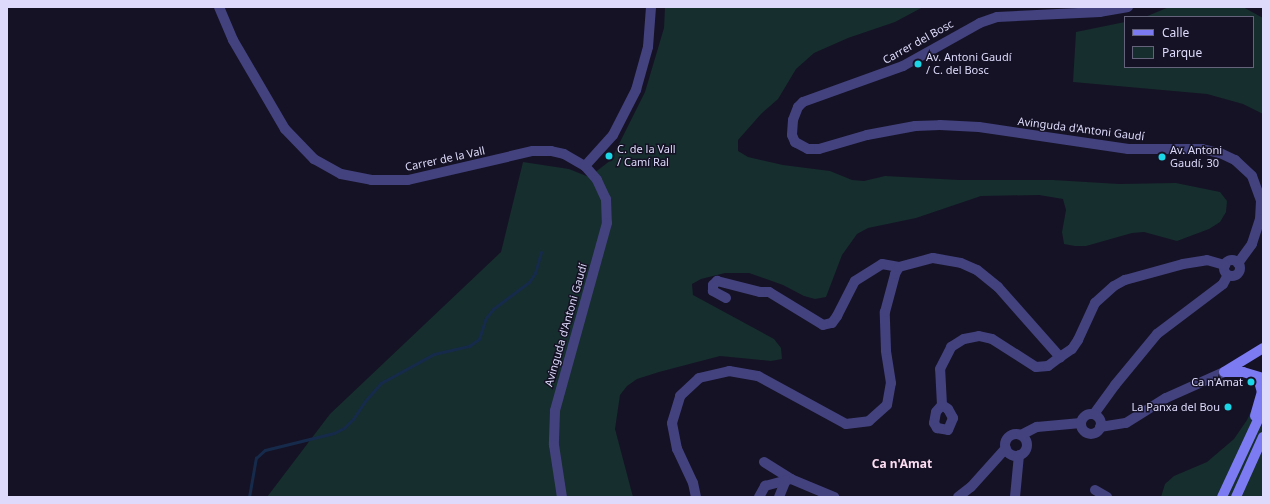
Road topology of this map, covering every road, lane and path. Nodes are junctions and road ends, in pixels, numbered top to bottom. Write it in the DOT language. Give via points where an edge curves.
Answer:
graph roads {
  1 [pos="219,7"];
  2 [pos="651,7"];
  3 [pos="1128,7"];
  4 [pos="808,149"];
  5 [pos="585,166"];
  6 [pos="1238,263"];
  7 [pos="1225,265"];
  8 [pos="899,267"];
  9 [pos="1228,276"];
  10 [pos="726,298"];
  11 [pos="1263,349"];
  12 [pos="1252,353"];
  13 [pos="1060,357"];
  14 [pos="1224,372"];
  15 [pos="1258,377"];
  16 [pos="942,405"];
  17 [pos="1263,409"];
  18 [pos="1094,414"];
  19 [pos="1081,423"];
  20 [pos="1100,427"];
  21 [pos="1252,430"];
  22 [pos="1021,435"];
  23 [pos="1263,437"];
  24 [pos="1006,448"];
  25 [pos="1019,455"];
  26 [pos="764,462"];
  27 [pos="788,480"];
  28 [pos="1095,490"];
  29 [pos="562,497"];
  30 [pos="696,497"];
  31 [pos="759,497"];
  32 [pos="779,497"];
  33 [pos="834,497"];
  34 [pos="958,497"];
  35 [pos="1015,497"];
  36 [pos="1107,497"];
  37 [pos="1222,497"];
  38 [pos="1236,497"];
  1 -- 5 [label="street, Carrer de la Vall" via="233,40 285,129 314,159 341,174 371,180 408,180 533,151 564,154"];
  2 -- 5 [label="street" via="648,47 636,90 613,135"];
  3 -- 4 [label="street, Carrer del Bosc" via="1100,12 997,18 956,34 903,66 812,98 798,107 792,127 795,142"];
  4 -- 6 [label="street, Avinguda d'Antoni Gaudí" via="895,130 940,125 979,127 1128,149 1202,149 1220,153 1235,160 1252,176 1261,201 1260,220 1252,244"];
  5 -- 29 [label="street, Avinguda d'Antoni Gaudí" via="597,180 606,199 607,223 555,411 554,444"];
  6 -- 7 [label="street" via="1231,261"];
  6 -- 9 [label="street" via="1238,274"];
  7 -- 9 [label="street"];
  7 -- 13 [label="street" via="1207,260 1183,264 1131,278 1114,286 1095,303 1078,340 1072,349"];
  8 -- 10 [label="street" via="882,264 855,281 832,323 823,325 769,292 717,281 713,285 713,291"];
  8 -- 13 [label="street" via="933,258 962,263 977,270 998,287"];
  8 -- 30 [label="street" via="892,281 885,312 886,350 891,383 887,405 869,421 846,424 758,376 729,371 699,378 680,396 672,423 677,449 693,483"];
  9 -- 18 [label="street" via="1223,284 1157,334"];
  11 -- 12 [label="main road"];
  12 -- 14 [label="main road"];
  12 -- 15 [label="main road" via="1249,363"];
  13 -- 16 [label="street" via="1048,366 1036,367 992,339 979,336 964,340 951,347 943,360 940,379"];
  14 -- 15 [label="main road"];
  14 -- 20 [label="street" via="1166,398 1126,423"];
  15 -- 21 [label="main road" via="1262,392"];
  17 -- 21 [label="main road"];
  18 -- 19 [label="street" via="1085,415"];
  18 -- 20 [label="street" via="1100,420"];
  19 -- 20 [label="street" via="1082,429 1089,433 1096,432"];
  19 -- 22 [label="street" via="1037,427"];
  21 -- 37 [label="main road"];
  22 -- 24 [label="street" via="1009,437"];
  22 -- 25 [label="street" via="1027,446"];
  23 -- 38 [label="main road"];
  24 -- 25 [label="street" via="1011,454"];
  24 -- 34 [label="street" via="971,487"];
  25 -- 35 [label="street"];
  26 -- 27 [label="street"];
  27 -- 31 [label="street" via="765,486"];
  27 -- 32 [label="street"];
  27 -- 33 [label="street"];
  28 -- 36 [label="street"];
}
